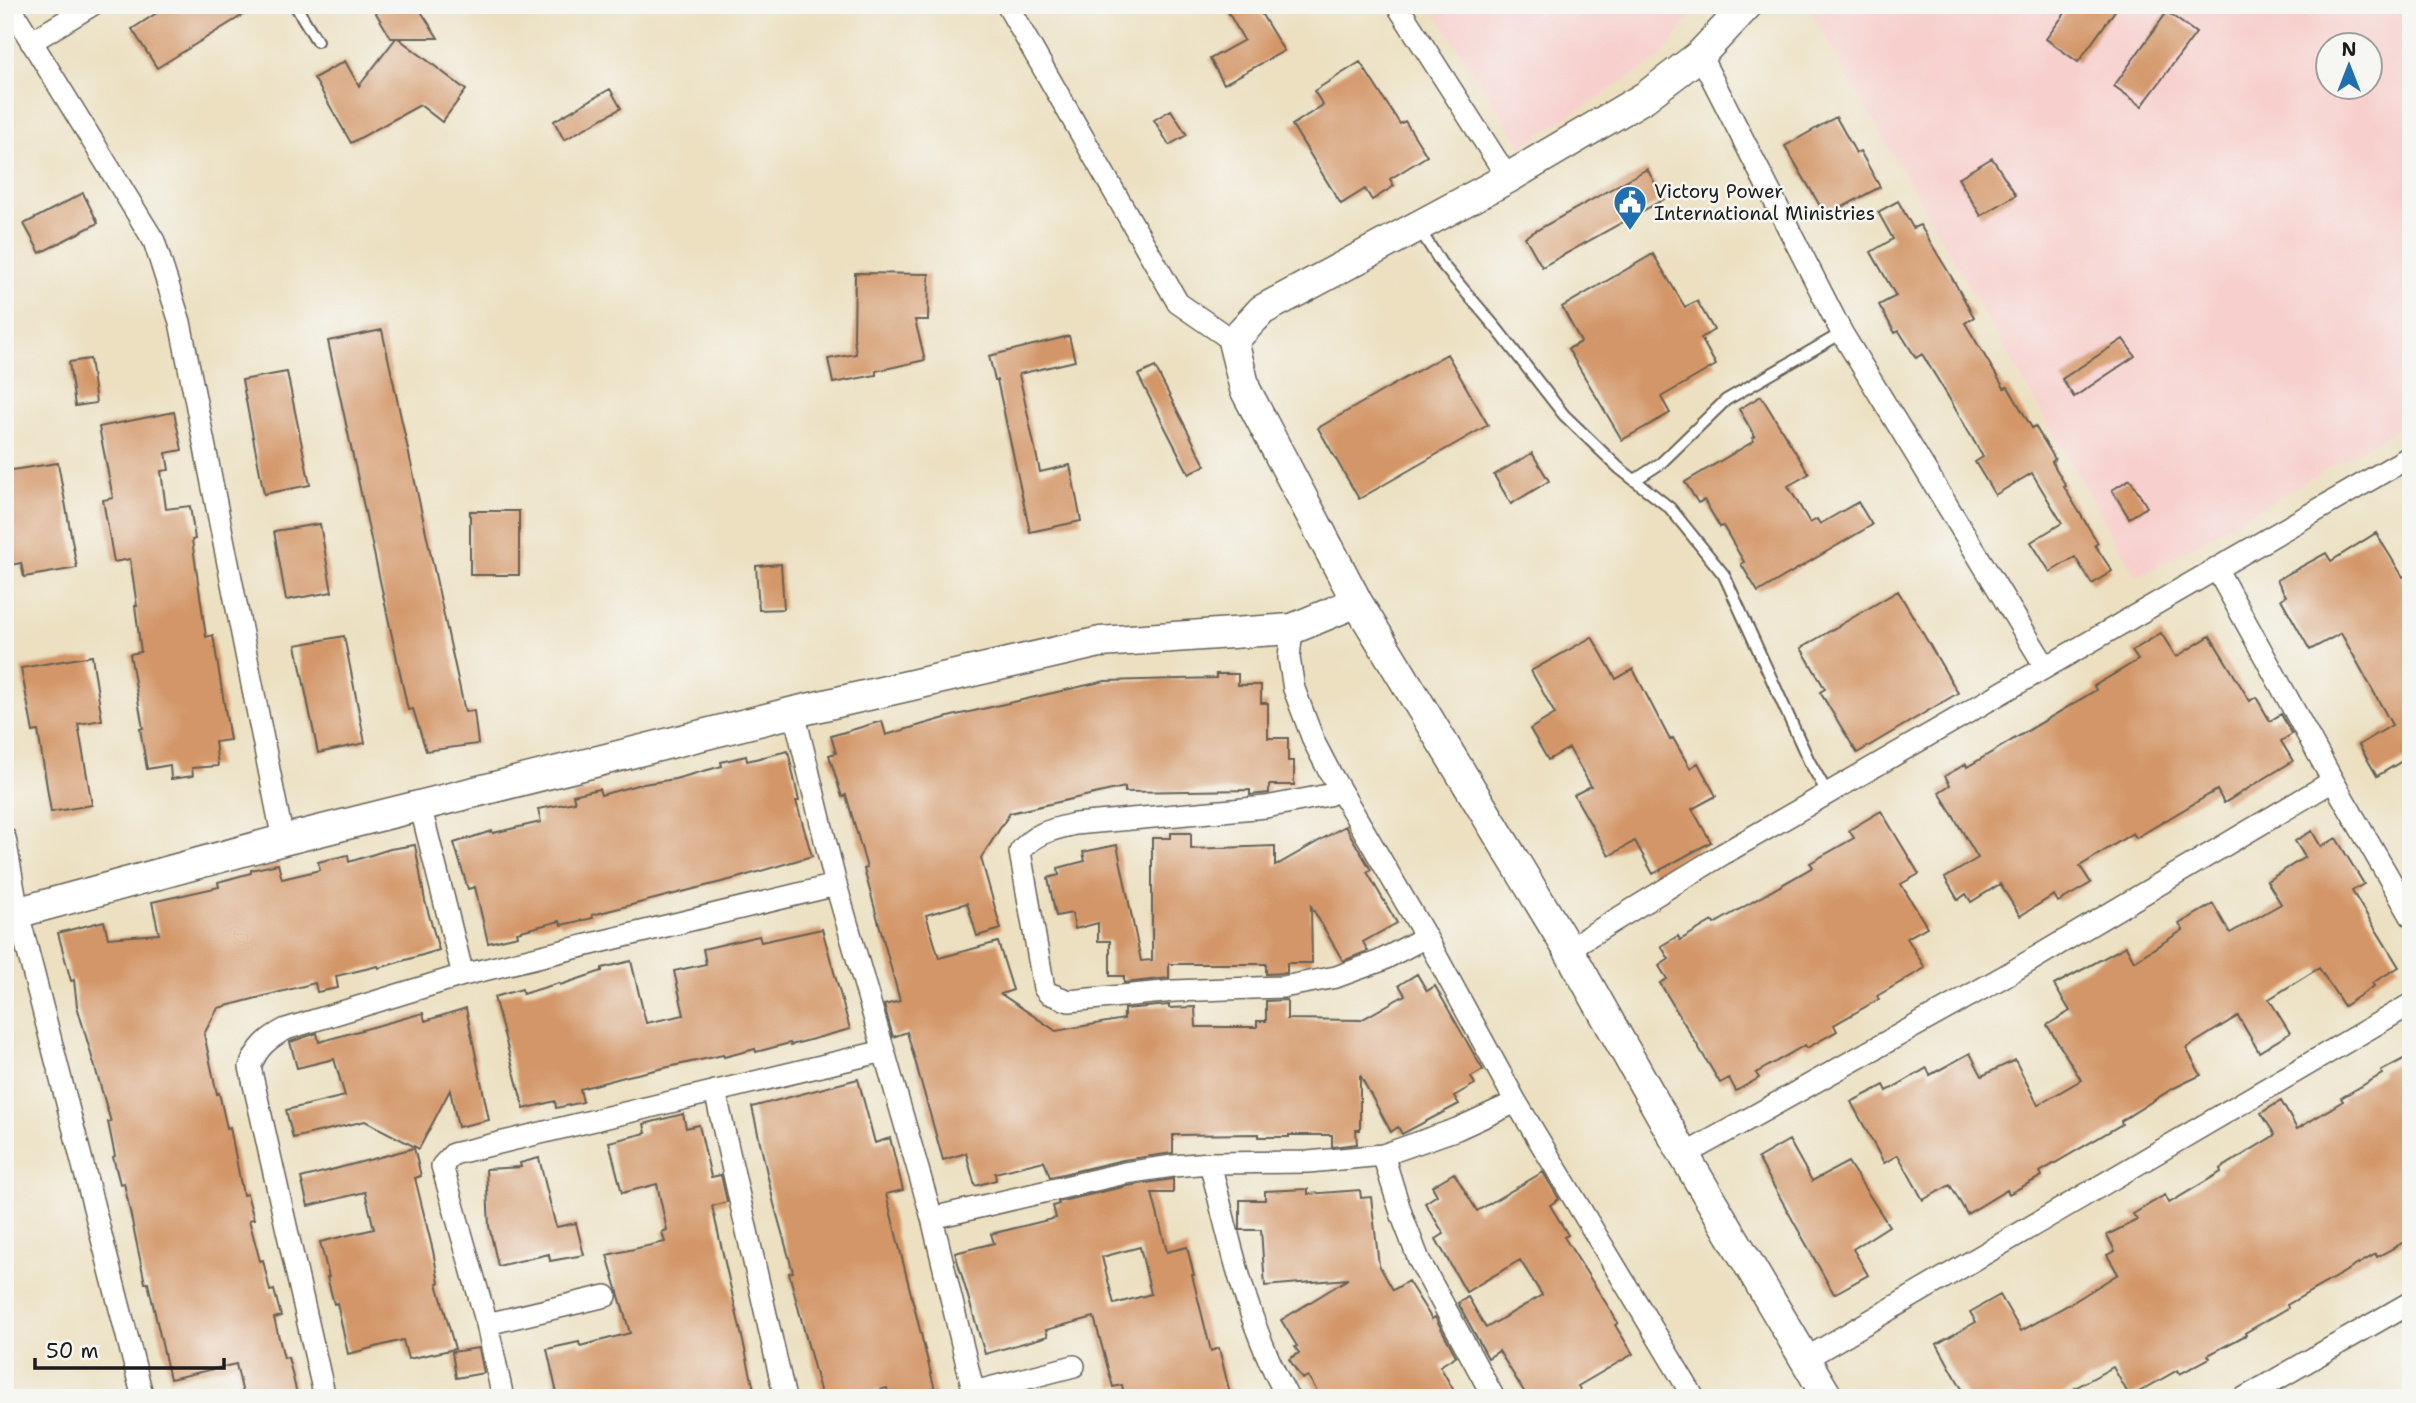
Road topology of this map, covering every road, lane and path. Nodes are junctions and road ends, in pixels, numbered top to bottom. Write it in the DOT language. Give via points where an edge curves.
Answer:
graph roads {
  1 [pos="9,5"];
  2 [pos="92,5"];
  3 [pos="295,5"];
  4 [pos="1007,5"];
  5 [pos="1396,5"];
  6 [pos="1747,5"];
  7 [pos="317,41"];
  8 [pos="31,42"];
  9 [pos="1700,55"];
  10 [pos="1508,178"];
  11 [pos="1417,227"];
  12 [pos="1842,332"];
  13 [pos="1233,341"];
  14 [pos="2411,456"];
  15 [pos="1635,480"];
  16 [pos="2216,568"];
  17 [pos="1357,602"];
  18 [pos="1292,629"];
  19 [pos="2045,666"];
  20 [pos="794,712"];
  21 [pos="2333,782"];
  22 [pos="1339,790"];
  23 [pos="1828,794"];
  24 [pos="420,805"];
  25 [pos="5,838"];
  26 [pos="284,840"];
  27 [pos="836,885"];
  28 [pos="12,915"];
  29 [pos="2411,916"];
  30 [pos="1426,937"];
  31 [pos="1568,948"];
  32 [pos="463,975"];
  33 [pos="2411,1004"];
  34 [pos="884,1051"];
  35 [pos="715,1091"];
  36 [pos="1516,1102"];
  37 [pos="1383,1155"];
  38 [pos="1684,1155"];
  39 [pos="1210,1163"];
  40 [pos="932,1218"];
  41 [pos="606,1296"];
  42 [pos="2411,1302"];
  43 [pos="487,1324"];
  44 [pos="1805,1359"];
  45 [pos="1074,1366"];
  46 [pos="974,1395"];
  47 [pos="143,1398"];
  48 [pos="325,1398"];
  49 [pos="503,1398"];
  50 [pos="785,1398"];
  51 [pos="1287,1398"];
  52 [pos="1494,1398"];
  53 [pos="1695,1398"];
  54 [pos="1828,1398"];
  55 [pos="2244,1398"];
  1 -- 8 [label="street"];
  2 -- 8 [label="street"];
  3 -- 7 [label="lane"];
  4 -- 13 [label="street" via="1178,303"];
  5 -- 10 [label="street"];
  6 -- 9 [label="street"];
  8 -- 26 [label="street" via="154,241 163,265 180,322"];
  9 -- 10 [label="street" via="1645,97"];
  9 -- 12 [label="street"];
  10 -- 11 [label="street"];
  11 -- 13 [label="street" via="1262,310"];
  11 -- 15 [label="lane" via="1564,415"];
  12 -- 15 [label="lane" via="1726,400 1661,463"];
  12 -- 19 [label="street"];
  13 -- 17 [label="street" via="1245,389"];
  14 -- 16 [label="street"];
  15 -- 23 [label="lane" via="1670,508 1724,575"];
  16 -- 19 [label="street"];
  16 -- 21 [label="street"];
  17 -- 18 [label="street"];
  17 -- 31 [label="street"];
  18 -- 20 [label="street" via="1100,642"];
  18 -- 22 [label="street" via="1289,657 1294,688"];
  19 -- 23 [label="street"];
  20 -- 24 [label="street"];
  20 -- 27 [label="street"];
  21 -- 29 [label="street"];
  21 -- 38 [label="street" via="2003,978"];
  22 -- 30 [label="street"];
  22 -- 30 [label="street" via="1266,807 1075,824 1044,832 1026,843 1020,852 1044,988 1069,1001 1283,987 1336,978"];
  23 -- 31 [label="street"];
  24 -- 26 [label="street"];
  24 -- 32 [label="street"];
  25 -- 28 [label="street"];
  26 -- 28 [label="street"];
  27 -- 32 [label="street"];
  27 -- 34 [label="street"];
  28 -- 47 [label="street"];
  30 -- 36 [label="street"];
  31 -- 38 [label="street"];
  32 -- 48 [label="street" via="286,1029 264,1043 250,1067"];
  33 -- 44 [label="street"];
  34 -- 35 [label="street"];
  34 -- 40 [label="street"];
  35 -- 43 [label="street" via="453,1154 442,1166"];
  35 -- 50 [label="street"];
  36 -- 37 [label="street"];
  36 -- 53 [label="street"];
  37 -- 39 [label="street" via="1308,1162"];
  37 -- 52 [label="street" via="1419,1260"];
  38 -- 44 [label="street"];
  39 -- 40 [label="street" via="1125,1173"];
  39 -- 51 [label="street" via="1244,1292"];
  40 -- 46 [label="street"];
  41 -- 43 [label="street"];
  42 -- 55 [label="street"];
  43 -- 49 [label="street"];
  44 -- 54 [label="street"];
  45 -- 46 [label="street"];
}
